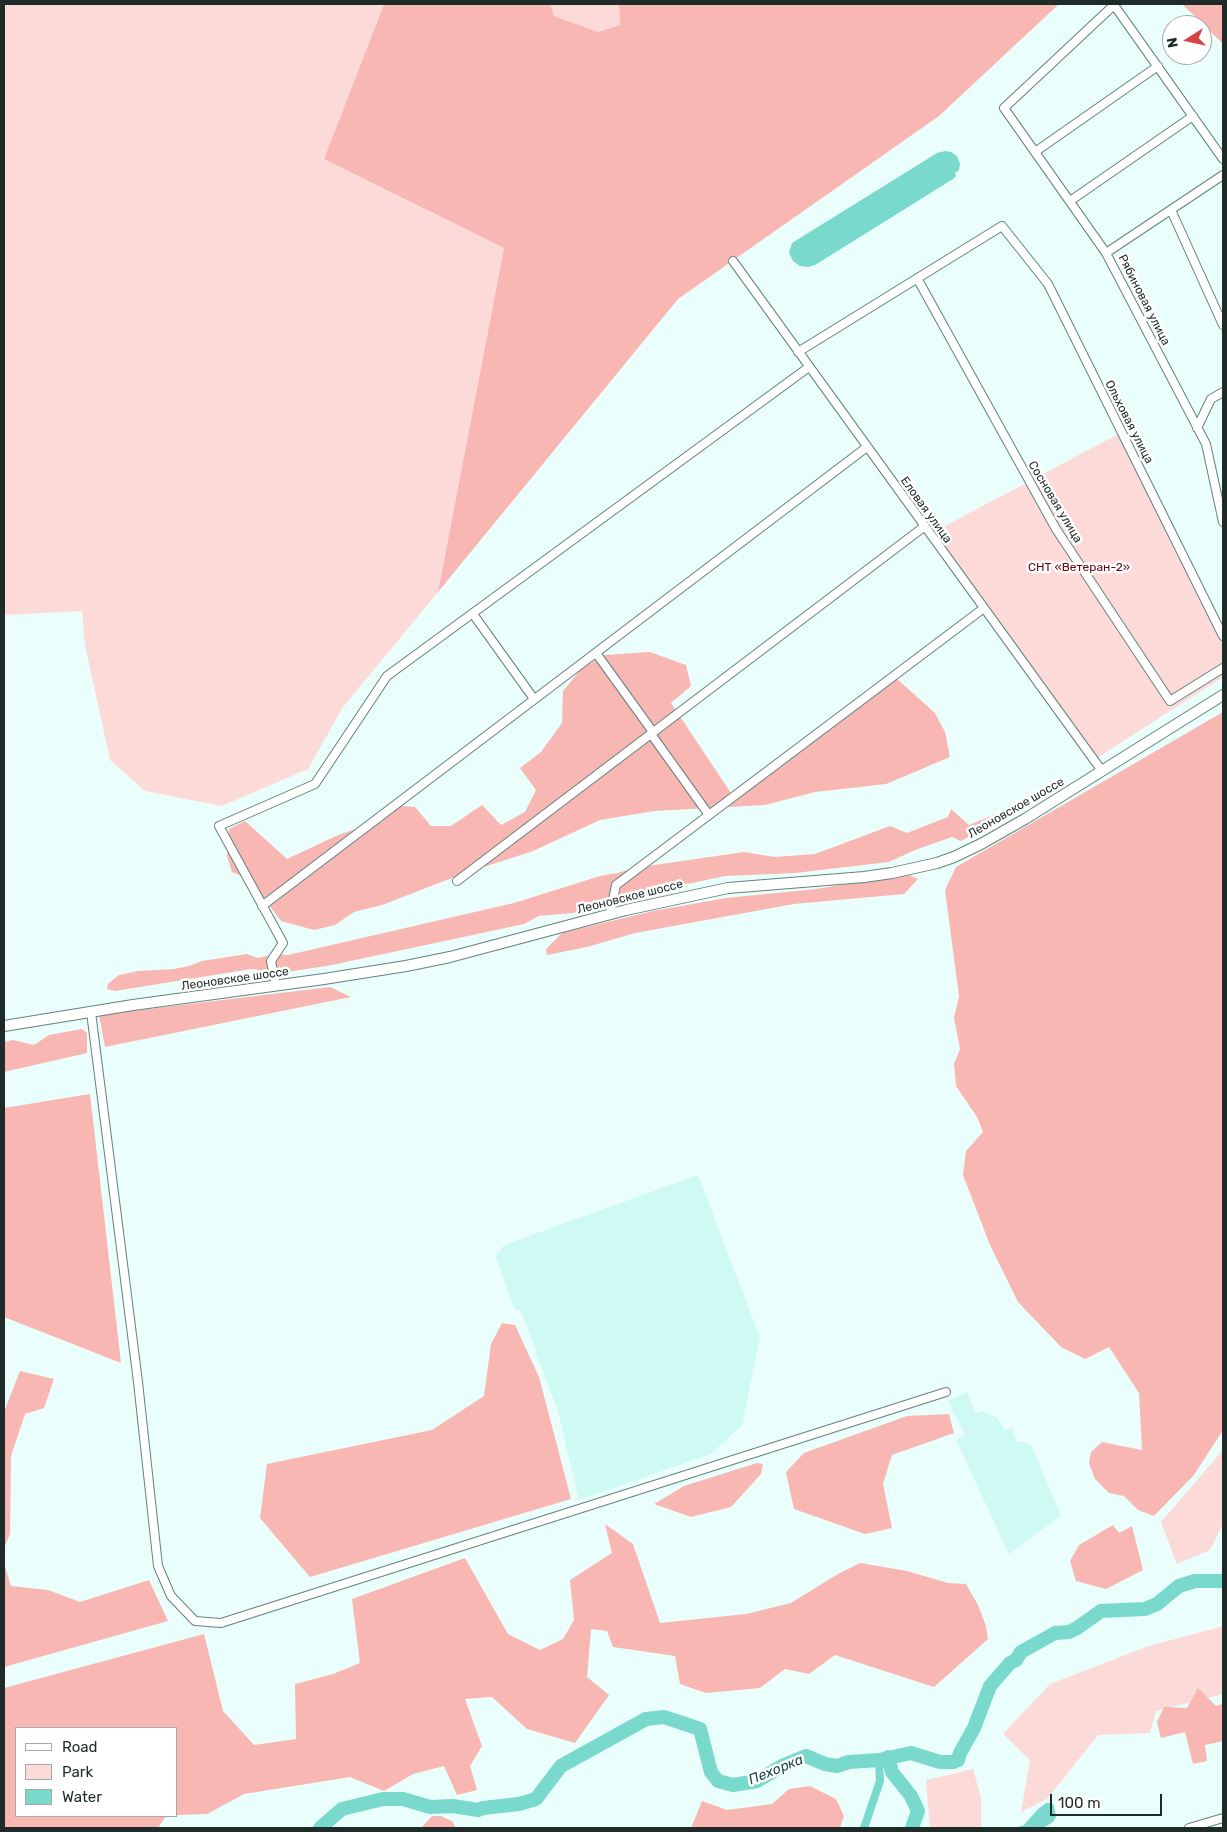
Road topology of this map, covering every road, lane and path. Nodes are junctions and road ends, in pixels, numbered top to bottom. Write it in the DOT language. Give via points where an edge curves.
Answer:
graph roads {
  1 [pos="1158,66"];
  2 [pos="1193,116"];
  3 [pos="1036,152"];
  4 [pos="1223,159"];
  5 [pos="1223,175"];
  6 [pos="1070,201"];
  7 [pos="1171,210"];
  8 [pos="1106,253"];
  9 [pos="733,261"];
  10 [pos="917,278"];
  11 [pos="1223,325"];
  12 [pos="798,352"];
  13 [pos="809,367"];
  14 [pos="1223,392"];
  15 [pos="1197,428"];
  16 [pos="867,447"];
  17 [pos="1222,517"];
  18 [pos="924,526"];
  19 [pos="984,608"];
  20 [pos="473,614"];
  21 [pos="1223,636"];
  22 [pos="596,653"];
  23 [pos="1223,668"];
  24 [pos="1223,695"];
  25 [pos="534,700"];
  26 [pos="652,733"];
  27 [pos="1102,772"];
  28 [pos="709,815"];
  29 [pos="457,880"];
  30 [pos="262,906"];
  31 [pos="610,914"];
  32 [pos="276,986"];
  33 [pos="91,1012"];
  34 [pos="4,1026"];
  35 [pos="946,1392"];
  36 [pos="1223,1818"];
  37 [pos="1189,1828"];
  1 -- 2 [label="street"];
  1 -- 3 [label="street"];
  1 -- 3 [label="street, Рябиновая улица" via="1114,5 1004,108"];
  2 -- 4 [label="street"];
  2 -- 6 [label="street"];
  3 -- 6 [label="street, Рябиновая улица"];
  5 -- 7 [label="street"];
  6 -- 8 [label="street, Рябиновая улица"];
  7 -- 8 [label="street"];
  7 -- 11 [label="street"];
  8 -- 15 [label="street, Рябиновая улица"];
  9 -- 12 [label="street, Еловая улица"];
  10 -- 12 [label="street"];
  10 -- 21 [label="street, Ольховая улица" via="1002,226 1048,284"];
  10 -- 23 [label="street, Сосновая улица" via="1056,529 1170,701"];
  12 -- 13 [label="street, Еловая улица"];
  13 -- 16 [label="street, Еловая улица"];
  13 -- 20 [label="street"];
  14 -- 15 [label="street" via="1211,399"];
  15 -- 17 [label="street, Рябиновая улица" via="1206,444"];
  16 -- 18 [label="street, Еловая улица"];
  16 -- 22 [label="street"];
  18 -- 19 [label="street, Еловая улица"];
  18 -- 26 [label="street"];
  19 -- 27 [label="street, Еловая улица"];
  19 -- 28 [label="street"];
  20 -- 25 [label="street"];
  20 -- 30 [label="street" via="388,676 315,784 219,826"];
  22 -- 25 [label="street"];
  22 -- 26 [label="street"];
  24 -- 27 [label="main road, Леоновское шоссе"];
  25 -- 30 [label="street"];
  26 -- 28 [label="street"];
  26 -- 29 [label="street"];
  27 -- 31 [label="main road, Леоновское шоссе" via="981,844 937,863 864,877 728,888"];
  28 -- 31 [label="street" via="616,886"];
  30 -- 32 [label="street" via="283,943 271,961"];
  31 -- 32 [label="main road, Леоновское шоссе" via="450,957"];
  32 -- 33 [label="main road, Леоновское шоссе"];
  33 -- 34 [label="main road, Леоновское шоссе"];
  33 -- 35 [label="street" via="158,1566 170,1596 195,1621 221,1623"];
  36 -- 37 [label="street"];
}
